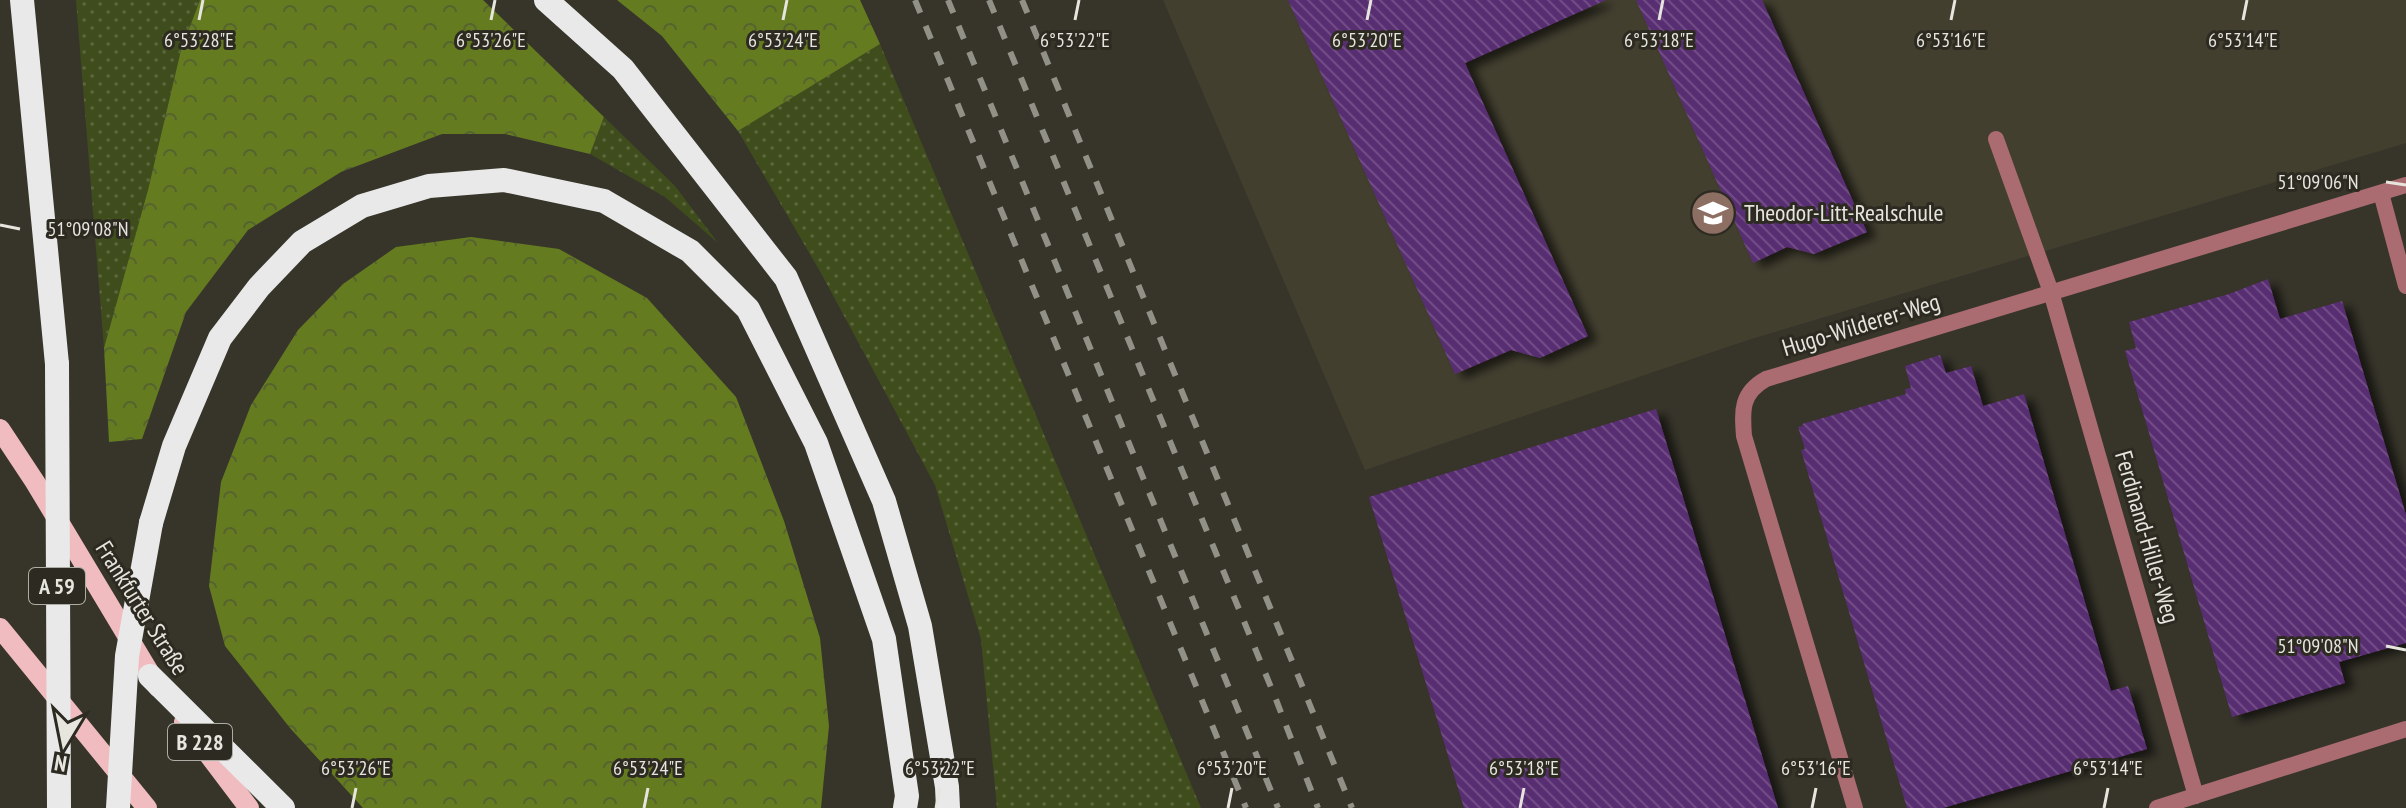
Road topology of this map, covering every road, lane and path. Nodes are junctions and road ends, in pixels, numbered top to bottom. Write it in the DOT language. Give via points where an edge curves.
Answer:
graph roads {
  1 [pos="22,0"];
  2 [pos="546,0"];
  3 [pos="1996,139"];
  4 [pos="2406,185"];
  5 [pos="2381,193"];
  6 [pos="2406,286"];
  7 [pos="2051,292"];
  8 [pos="0,429"];
  9 [pos="0,628"];
  10 [pos="150,676"];
  11 [pos="2406,729"];
  12 [pos="2196,796"];
  13 [pos="59,808"];
  14 [pos="118,808"];
  15 [pos="147,808"];
  16 [pos="249,808"];
  17 [pos="283,808"];
  18 [pos="905,808"];
  19 [pos="948,808"];
  20 [pos="1855,808"];
  21 [pos="2157,808"];
  1 -- 13 [label="highway, A 59, bridge" via="57,364"];
  2 -- 19 [label="highway" via="623,69 786,278 884,501 920,626"];
  3 -- 7 [label="street, Ferdinand-Hiller-Weg"];
  4 -- 5 [label="street, Hugo-Wilderer-Weg"];
  5 -- 6 [label="street"];
  5 -- 7 [label="street, Hugo-Wilderer-Weg"];
  7 -- 12 [label="street, Ferdinand-Hiller-Weg"];
  7 -- 20 [label="street, Hugo-Wilderer-Weg" via="1766,379 1750,389 1745,402 1744,436"];
  8 -- 10 [label="main road, Frankfurter Straße / B 228"];
  9 -- 15 [label="main road"];
  10 -- 16 [label="main road, Frankfurter Straße / B 228"];
  10 -- 17 [label="highway"];
  11 -- 12 [label="street"];
  12 -- 21 [label="street"];
  14 -- 18 [label="highway, bridge" via="127,656 151,523 174,446 220,338 302,242 362,206 429,186 504,180 604,201 690,251 748,309 816,443 884,639"];
}
